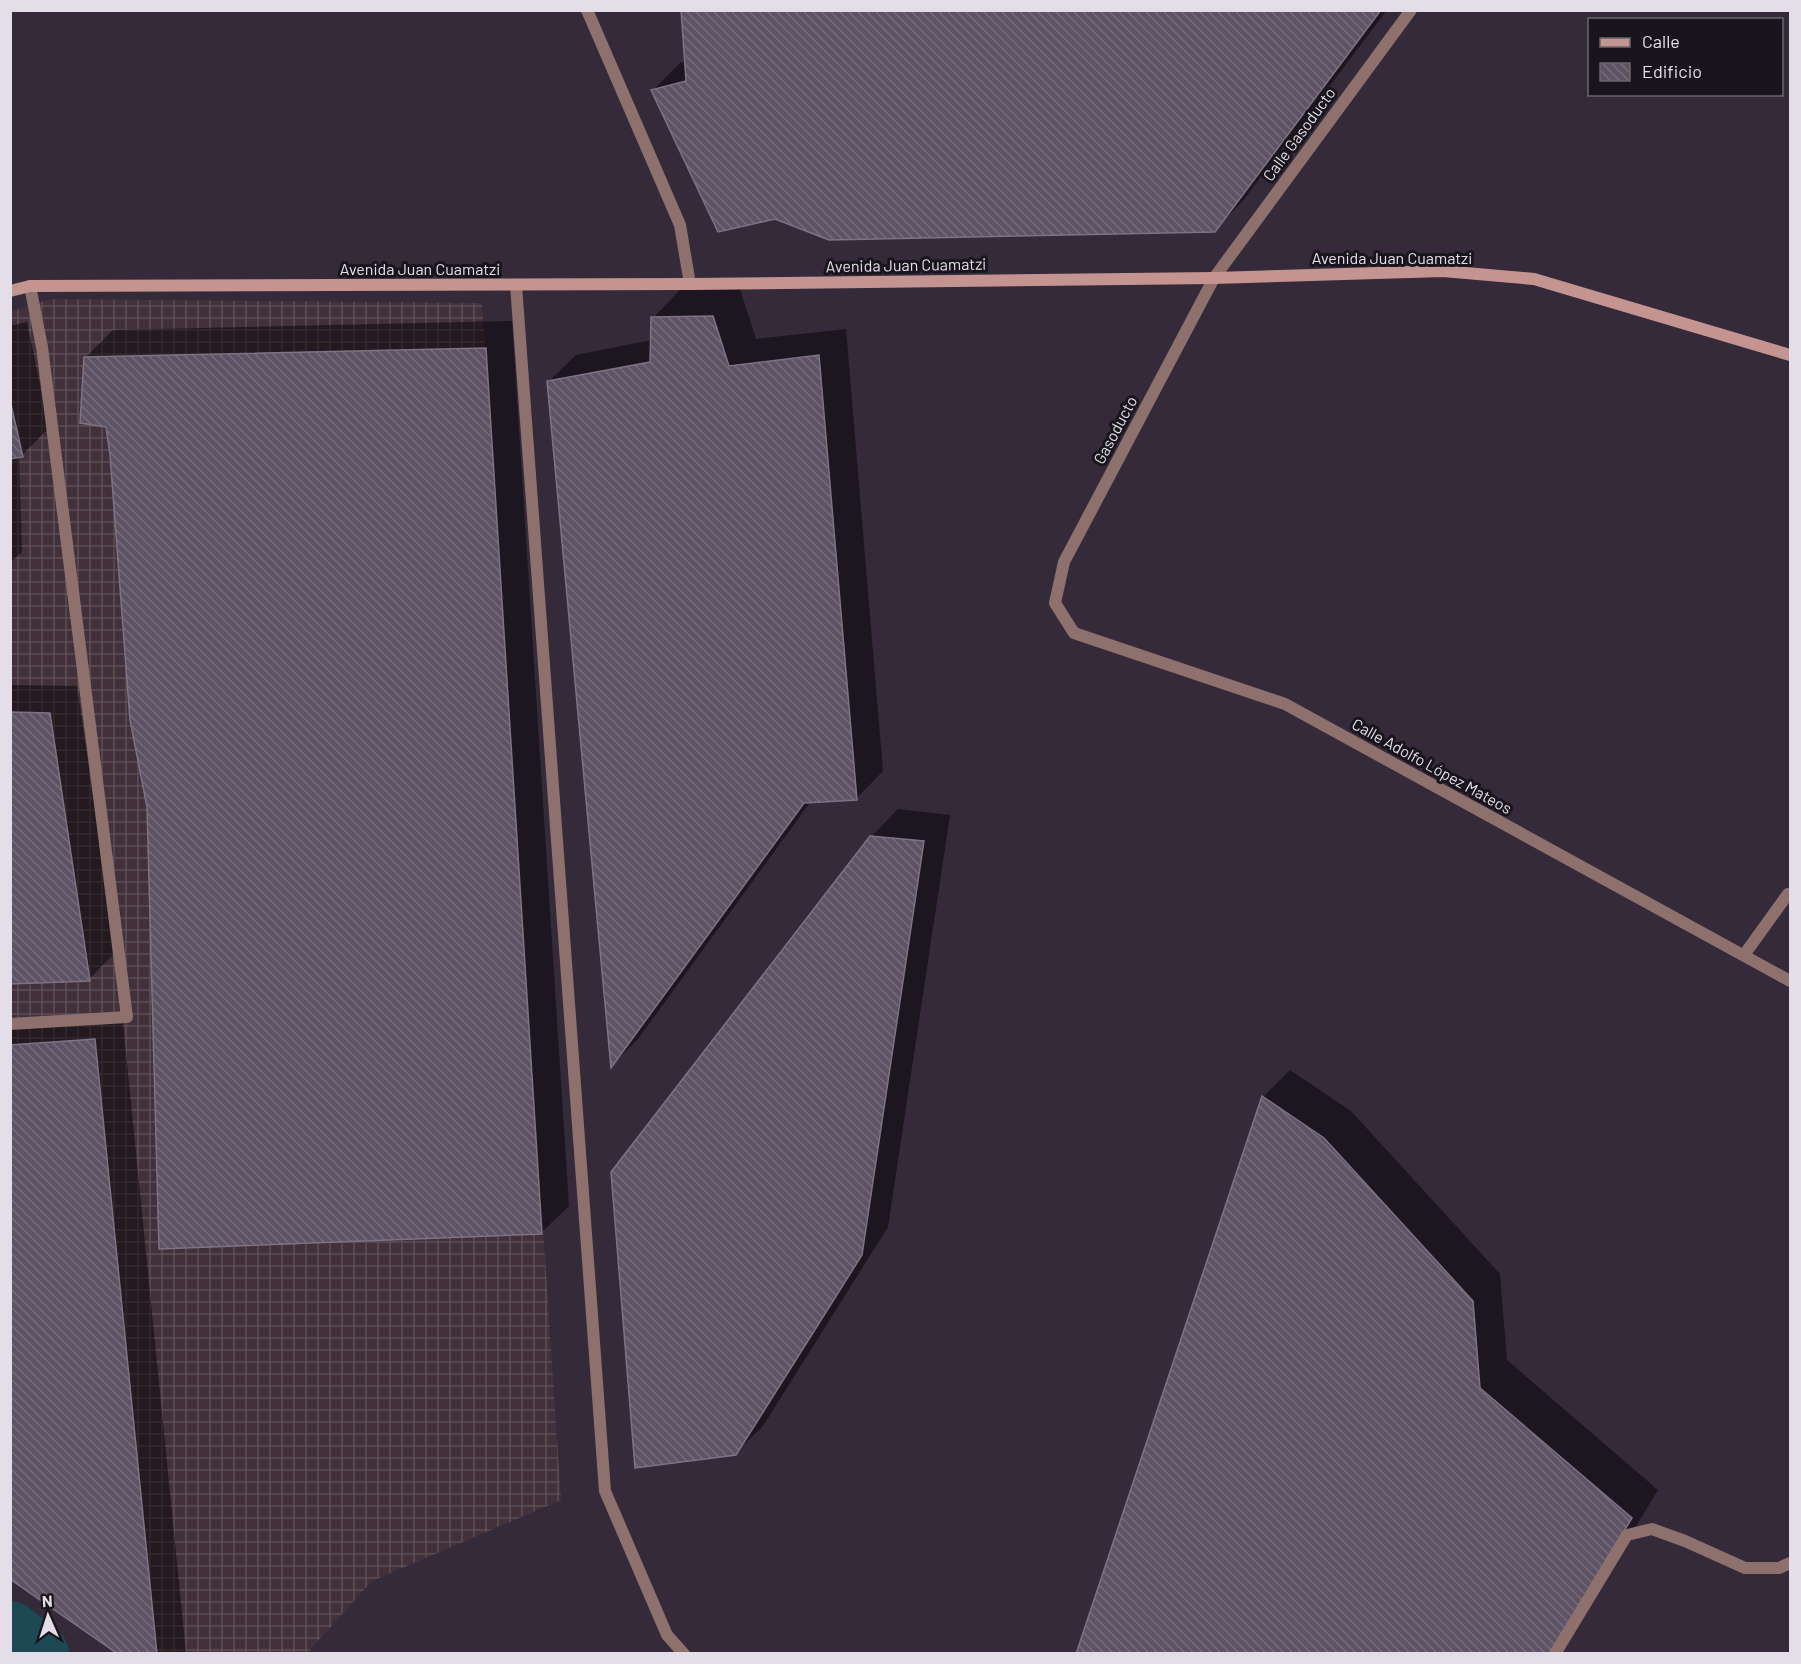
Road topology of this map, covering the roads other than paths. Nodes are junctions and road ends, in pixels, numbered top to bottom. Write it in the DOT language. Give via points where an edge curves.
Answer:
graph roads {
  1 [pos="587,10"];
  2 [pos="1411,10"];
  3 [pos="1214,278"];
  4 [pos="690,284"];
  5 [pos="516,285"];
  6 [pos="30,286"];
  7 [pos="10,291"];
  8 [pos="1791,355"];
  9 [pos="1056,603"];
  10 [pos="1788,894"];
  11 [pos="1744,956"];
  12 [pos="1791,981"];
  13 [pos="10,1024"];
  14 [pos="1791,1563"];
  15 [pos="684,1653"];
  16 [pos="1555,1653"];
  1 -- 4 [label="street" via="680,225"];
  2 -- 3 [label="street, Calle Gasoducto"];
  3 -- 4 [label="main road, Avenida Juan Cuamatzi"];
  3 -- 8 [label="main road, Avenida Juan Cuamatzi" via="1443,271 1534,279"];
  3 -- 9 [label="street, Gasoducto" via="1064,562"];
  4 -- 5 [label="main road, Avenida Juan Cuamatzi"];
  5 -- 6 [label="main road, Avenida Juan Cuamatzi"];
  5 -- 15 [label="street" via="605,1491 667,1635"];
  6 -- 7 [label="main road, Avenida Juan Cuamatzi"];
  6 -- 13 [label="street" via="42,347 127,1017"];
  9 -- 11 [label="street, Calle Adolfo López Mateos" via="1074,633 1285,704"];
  10 -- 11 [label="street"];
  11 -- 12 [label="street, Calle Adolfo López Mateos"];
  14 -- 16 [label="street" via="1779,1568 1745,1568 1652,1529 1627,1535"];
}
